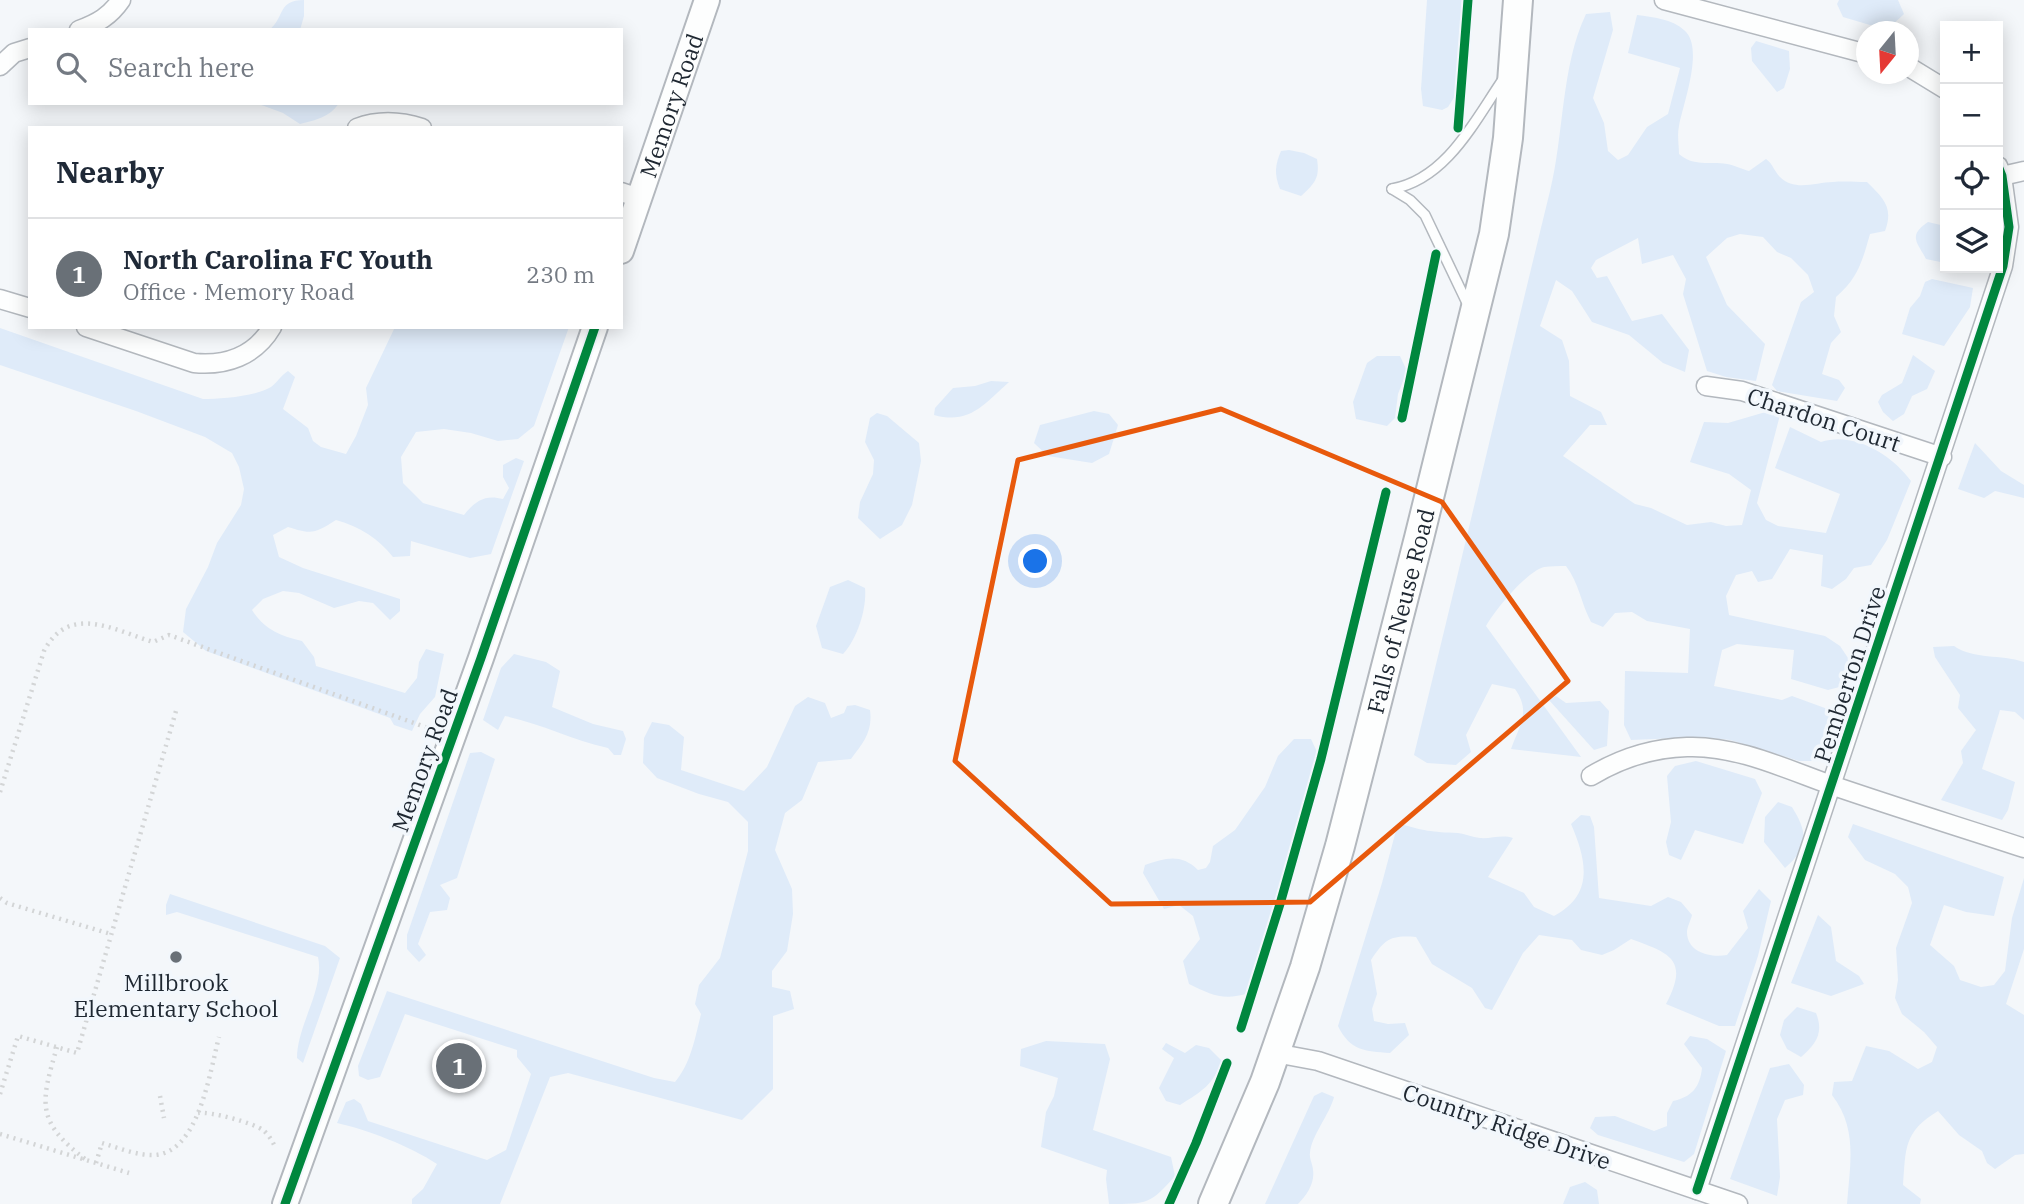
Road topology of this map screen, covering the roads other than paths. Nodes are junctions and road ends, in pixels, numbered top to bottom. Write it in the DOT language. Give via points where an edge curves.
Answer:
graph roads {
  1 [pos="121,0"];
  2 [pos="708,0"];
  3 [pos="1518,0"];
  4 [pos="1664,0"];
  5 [pos="84,28"];
  6 [pos="28,49"];
  7 [pos="1856,51"];
  8 [pos="1515,61"];
  9 [pos="0,66"];
  10 [pos="1919,73"];
  11 [pos="1940,86"];
  12 [pos="363,126"];
  13 [pos="411,126"];
  14 [pos="2003,171"];
  15 [pos="2024,171"];
  16 [pos="2003,188"];
  17 [pos="630,195"];
  18 [pos="623,239"];
  19 [pos="0,299"];
  20 [pos="28,308"];
  21 [pos="1473,315"];
  22 [pos="92,329"];
  23 [pos="271,329"];
  24 [pos="594,329"];
  25 [pos="1706,386"];
  26 [pos="1942,457"];
  27 [pos="1591,776"];
  28 [pos="1832,785"];
  29 [pos="2024,848"];
  30 [pos="1275,1053"];
  31 [pos="1697,1190"];
  32 [pos="285,1204"];
  33 [pos="1213,1204"];
  34 [pos="1738,1204"];
  1 -- 5 [label="street" via="112,13"];
  2 -- 17 [label="street, Memory Road"];
  3 -- 8 [label="main road, Falls of Neuse Road"];
  4 -- 7 [label="street"];
  6 -- 9 [label="street" via="14,53"];
  8 -- 21 [label="main road, Falls of Neuse Road" via="1495,223"];
  8 -- 21 [label="lane" via="1444,162 1423,178 1392,189 1425,215"];
  10 -- 11 [label="street"];
  12 -- 13 [label="street" via="389,122"];
  14 -- 15 [label="street"];
  16 -- 26 [label="street, Pemberton Drive" via="2010,227 2003,266"];
  17 -- 18 [label="street, Memory Road"];
  19 -- 20 [label="street"];
  21 -- 30 [label="main road, Falls of Neuse Road" via="1340,846"];
  22 -- 23 [label="street" via="212,365 245,355"];
  24 -- 32 [label="street, Memory Road"];
  25 -- 26 [label="street, Chardon Court" via="1742,391"];
  26 -- 28 [label="street, Pemberton Drive"];
  27 -- 28 [label="street" via="1634,755 1690,747 1726,751"];
  28 -- 29 [label="street"];
  28 -- 31 [label="street, Pemberton Drive"];
  30 -- 31 [label="street, Country Ridge Drive" via="1318,1061"];
  30 -- 33 [label="main road, Falls of Neuse Road"];
  31 -- 34 [label="street, Country Ridge Drive"];
}
